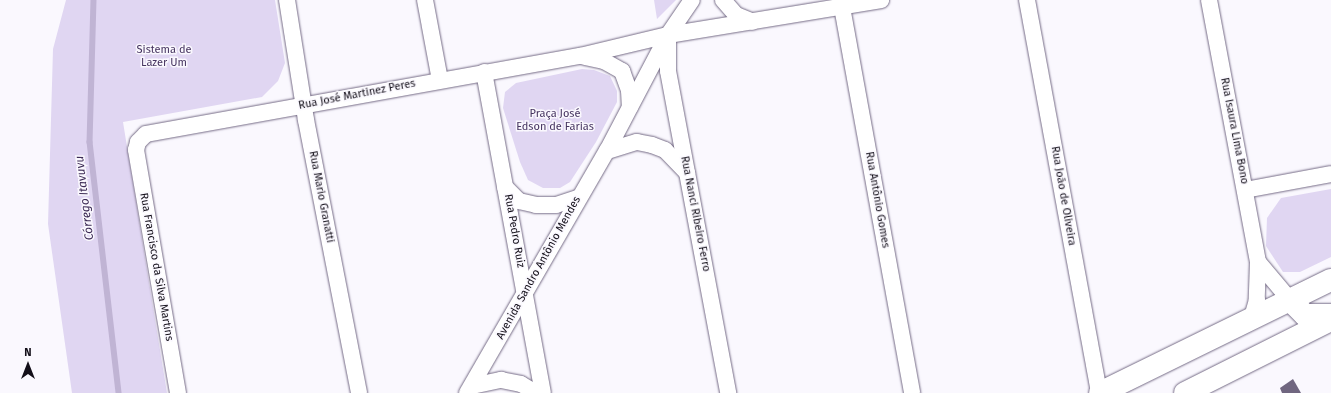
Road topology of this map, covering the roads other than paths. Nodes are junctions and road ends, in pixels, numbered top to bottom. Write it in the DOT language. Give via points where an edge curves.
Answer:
graph roads {
  1 [pos="287,0"];
  2 [pos="425,0"];
  3 [pos="692,0"];
  4 [pos="723,0"];
  5 [pos="881,0"];
  6 [pos="1027,0"];
  7 [pos="1210,0"];
  8 [pos="842,7"];
  9 [pos="753,22"];
  10 [pos="668,35"];
  11 [pos="580,56"];
  12 [pos="484,72"];
  13 [pos="440,80"];
  14 [pos="303,105"];
  15 [pos="630,107"];
  16 [pos="138,142"];
  17 [pos="606,151"];
  18 [pos="688,174"];
  19 [pos="1331,174"];
  20 [pos="506,186"];
  21 [pos="1245,190"];
  22 [pos="578,198"];
  23 [pos="1258,262"];
  24 [pos="1331,280"];
  25 [pos="525,294"];
  26 [pos="1290,300"];
  27 [pos="1331,315"];
  28 [pos="1252,317"];
  29 [pos="1331,320"];
  30 [pos="470,389"];
  31 [pos="178,393"];
  32 [pos="359,393"];
  33 [pos="536,393"];
  34 [pos="543,393"];
  35 [pos="728,393"];
  36 [pos="912,393"];
  37 [pos="1099,393"];
  38 [pos="1185,393"];
  1 -- 14 [label="street, Rua Mario Granatti"];
  2 -- 13 [label="street"];
  3 -- 10 [label="street, Avenida Sandro Antônio Mendes"];
  4 -- 9 [label="street" via="736,15"];
  5 -- 8 [label="street, Rua José Martinez Peres"];
  6 -- 37 [label="street, Rua João de Oliveira"];
  7 -- 21 [label="street, Rua Isaura Lima Bono"];
  8 -- 9 [label="street, Rua José Martinez Peres"];
  8 -- 36 [label="street, Rua Antônio Gomes"];
  9 -- 10 [label="street, Rua José Martinez Peres"];
  10 -- 11 [label="street, Rua José Martinez Peres"];
  10 -- 15 [label="street, Avenida Sandro Antônio Mendes"];
  10 -- 18 [label="street, Rua Nanci Ribeiro Ferro" via="668,71"];
  11 -- 12 [label="street, Rua José Martinez Peres"];
  11 -- 15 [label="street, Rua José Martinez Peres" via="604,61 622,71"];
  12 -- 13 [label="street, Rua José Martinez Peres"];
  12 -- 20 [label="street, Rua Pedro Ruiz"];
  13 -- 14 [label="street, Rua José Martinez Peres"];
  14 -- 16 [label="street, Rua José Martinez Peres" via="146,134"];
  14 -- 32 [label="street, Rua Mario Granatti"];
  15 -- 17 [label="street, Avenida Sandro Antônio Mendes"];
  16 -- 31 [label="street, Rua Francisco da Silva Martins" via="136,150"];
  17 -- 18 [label="street" via="637,142 652,145 665,150"];
  17 -- 22 [label="street, Avenida Sandro Antônio Mendes"];
  18 -- 35 [label="street, Rua Nanci Ribeiro Ferro"];
  19 -- 21 [label="street"];
  20 -- 22 [label="street, Rua Pedro Ruiz" via="519,201 536,205 556,205"];
  20 -- 25 [label="street, Rua Pedro Ruiz"];
  21 -- 23 [label="street, Rua Isaura Lima Bono"];
  22 -- 25 [label="street, Avenida Sandro Antônio Mendes"];
  23 -- 26 [label="street, Rua Isaura Lima Bono"];
  23 -- 28 [label="street, Rua Isaura Lima Bono" via="1257,300"];
  24 -- 26 [label="main road"];
  25 -- 30 [label="street, Avenida Sandro Antônio Mendes"];
  25 -- 34 [label="street, Rua Pedro Ruiz"];
  26 -- 27 [label="main road" via="1306,315"];
  26 -- 28 [label="main road"];
  28 -- 37 [label="main road"];
  29 -- 38 [label="main road"];
  30 -- 33 [label="street, Avenida Sandro Antônio Mendes" via="501,380 520,384"];
}
